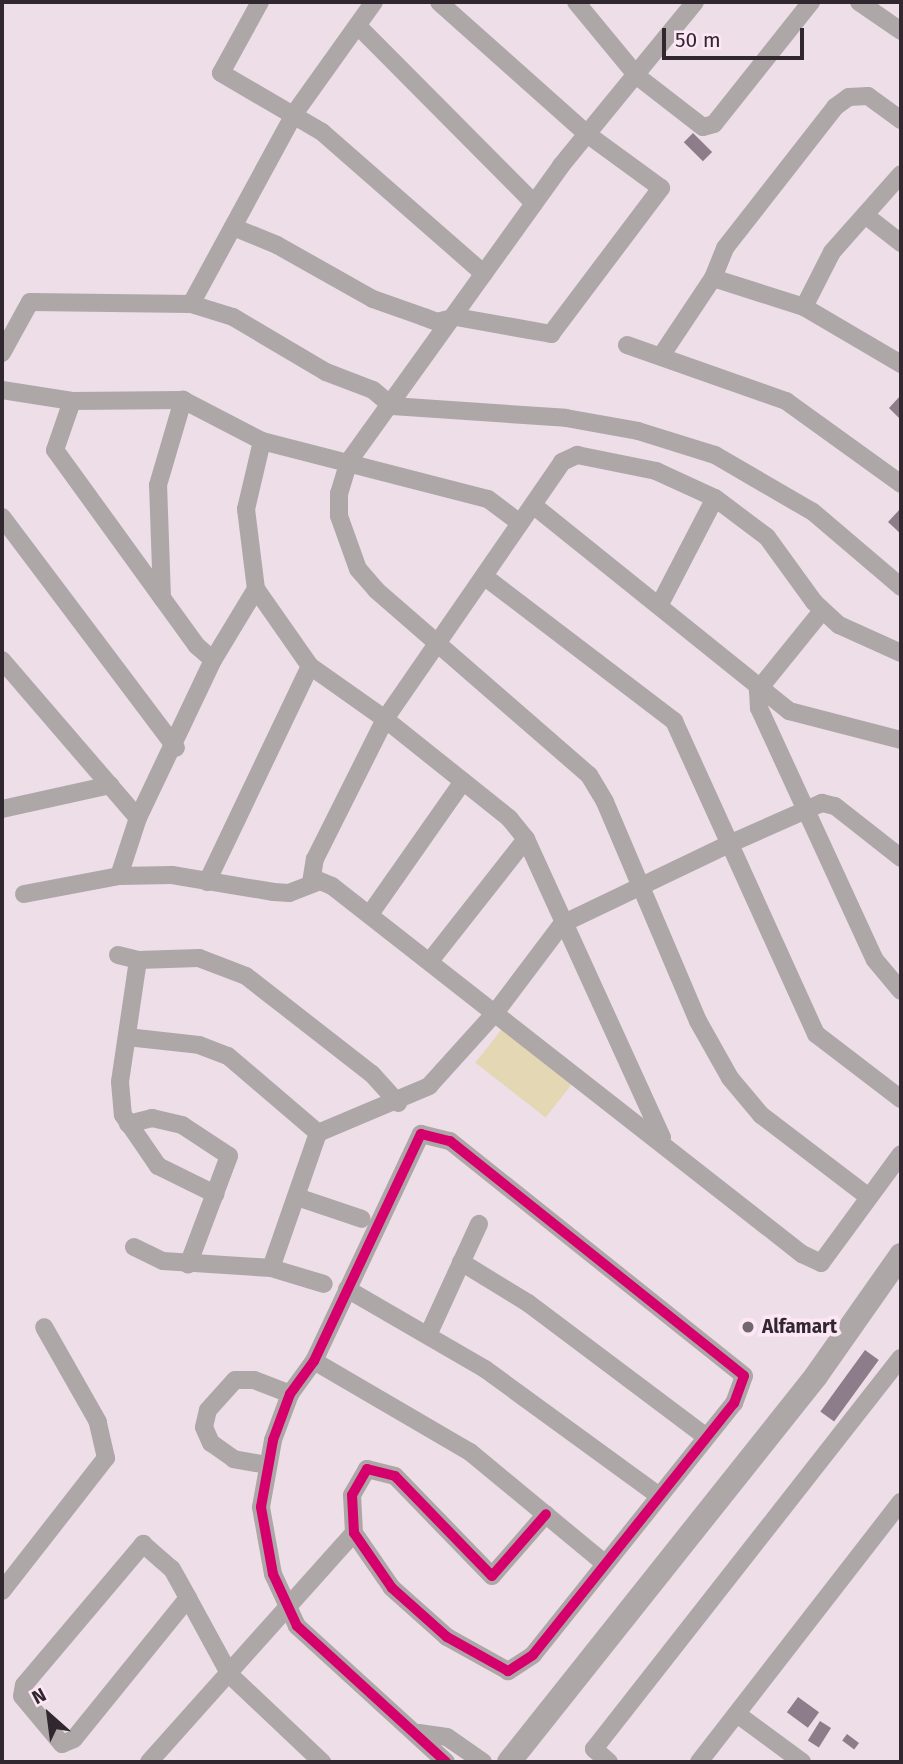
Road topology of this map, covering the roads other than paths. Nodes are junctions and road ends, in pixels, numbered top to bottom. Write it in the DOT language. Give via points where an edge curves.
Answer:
graph roads {
  1 [pos="374,2"];
  2 [pos="439,2"];
  3 [pos="695,2"];
  4 [pos="811,2"];
  5 [pos="859,2"];
  6 [pos="253,4"];
  7 [pos="584,4"];
  8 [pos="358,26"];
  9 [pos="901,31"];
  10 [pos="637,76"];
  11 [pos="294,114"];
  12 [pos="901,120"];
  13 [pos="587,134"];
  14 [pos="901,174"];
  15 [pos="534,203"];
  16 [pos="865,215"];
  17 [pos="233,227"];
  18 [pos="901,243"];
  19 [pos="484,274"];
  20 [pos="713,278"];
  21 [pos="191,304"];
  22 [pos="804,307"];
  23 [pos="456,317"];
  24 [pos="627,345"];
  25 [pos="2,353"];
  26 [pos="661,356"];
  27 [pos="901,364"];
  28 [pos="2,390"];
  29 [pos="183,400"];
  30 [pos="72,401"];
  31 [pos="392,406"];
  32 [pos="262,441"];
  33 [pos="349,461"];
  34 [pos="901,484"];
  35 [pos="715,498"];
  36 [pos="533,505"];
  37 [pos="2,517"];
  38 [pos="520,523"];
  39 [pos="485,577"];
  40 [pos="901,587"];
  41 [pos="256,589"];
  42 [pos="162,598"];
  43 [pos="660,604"];
  44 [pos="822,611"];
  45 [pos="435,643"];
  46 [pos="901,653"];
  47 [pos="2,660"];
  48 [pos="213,660"];
  49 [pos="310,666"];
  50 [pos="758,690"];
  51 [pos="385,719"];
  52 [pos="901,740"];
  53 [pos="176,748"];
  54 [pos="463,781"];
  55 [pos="110,785"];
  56 [pos="808,808"];
  57 [pos="2,809"];
  58 [pos="138,818"];
  59 [pos="526,839"];
  60 [pos="729,844"];
  61 [pos="901,858"];
  62 [pos="120,876"];
  63 [pos="207,881"];
  64 [pos="311,883"];
  65 [pos="642,886"];
  66 [pos="24,894"];
  67 [pos="370,914"];
  68 [pos="566,921"];
  69 [pos="118,955"];
  70 [pos="138,960"];
  71 [pos="430,961"];
  72 [pos="901,991"];
  73 [pos="495,1013"];
  74 [pos="127,1037"];
  75 [pos="901,1099"];
  76 [pos="398,1103"];
  77 [pos="128,1124"];
  78 [pos="318,1133"];
  79 [pos="664,1141"];
  80 [pos="901,1154"];
  81 [pos="215,1194"];
  82 [pos="866,1195"];
  83 [pos="299,1198"];
  84 [pos="362,1219"];
  85 [pos="479,1224"];
  86 [pos="134,1247"];
  87 [pos="901,1255"];
  88 [pos="461,1262"];
  89 [pos="188,1265"];
  90 [pos="271,1268"];
  91 [pos="324,1284"];
  92 [pos="347,1289"];
  93 [pos="44,1327"];
  94 [pos="429,1333"];
  95 [pos="901,1357"];
  96 [pos="314,1361"];
  97 [pos="896,1379"];
  98 [pos="290,1394"];
  99 [pos="705,1436"];
  100 [pos="267,1465"];
  101 [pos="658,1495"];
  102 [pos="901,1502"];
  103 [pos="546,1514"];
  104 [pos="354,1533"];
  105 [pos="603,1562"];
  106 [pos="2,1591"];
  107 [pos="188,1598"];
  108 [pos="287,1611"];
  109 [pos="230,1675"];
  110 [pos="737,1714"];
  111 [pos="419,1733"];
  112 [pos="149,1762"];
  113 [pos="322,1762"];
  114 [pos="446,1762"];
  115 [pos="483,1762"];
  116 [pos="509,1762"];
  117 [pos="609,1762"];
  118 [pos="699,1762"];
  119 [pos="802,1762"];
  1 -- 8 [label="street"];
  2 -- 13 [label="street"];
  3 -- 10 [label="street"];
  4 -- 10 [label="street" via="714,124 695,125"];
  5 -- 9 [label="street"];
  6 -- 11 [label="street" via="221,73"];
  7 -- 10 [label="street"];
  8 -- 11 [label="street"];
  8 -- 15 [label="street"];
  10 -- 13 [label="street"];
  11 -- 17 [label="street"];
  11 -- 19 [label="street"];
  12 -- 20 [label="street" via="868,96 849,97 835,107 725,248"];
  13 -- 15 [label="street"];
  13 -- 23 [label="street" via="661,188 551,334"];
  14 -- 16 [label="street"];
  15 -- 19 [label="street"];
  16 -- 18 [label="street"];
  16 -- 22 [label="street" via="816,275"];
  17 -- 21 [label="street"];
  17 -- 23 [label="street" via="277,245 373,299 438,322"];
  19 -- 23 [label="street"];
  20 -- 22 [label="street"];
  20 -- 26 [label="street"];
  21 -- 25 [label="street" via="30,302"];
  21 -- 31 [label="street" via="233,317 326,372 373,390"];
  22 -- 27 [label="street"];
  23 -- 31 [label="street"];
  24 -- 26 [label="street"];
  26 -- 34 [label="street" via="786,401"];
  28 -- 30 [label="street"];
  29 -- 30 [label="street"];
  29 -- 32 [label="street"];
  29 -- 42 [label="street" via="158,485"];
  30 -- 42 [label="street" via="55,450"];
  31 -- 33 [label="street"];
  31 -- 40 [label="street" via="566,418 638,431 715,455 813,512"];
  32 -- 33 [label="street"];
  32 -- 41 [label="street" via="246,509"];
  33 -- 38 [label="street" via="488,499"];
  33 -- 45 [label="street" via="339,493 339,516 358,569"];
  35 -- 36 [label="street" via="656,471 577,455 562,462"];
  35 -- 43 [label="street"];
  35 -- 44 [label="street" via="767,537"];
  36 -- 38 [label="street"];
  36 -- 43 [label="street"];
  37 -- 53 [label="street"];
  38 -- 39 [label="street"];
  39 -- 45 [label="street"];
  39 -- 60 [label="street" via="674,721"];
  41 -- 48 [label="street"];
  41 -- 49 [label="street"];
  42 -- 48 [label="street"];
  43 -- 50 [label="street"];
  44 -- 46 [label="street" via="855,635"];
  44 -- 50 [label="street"];
  45 -- 51 [label="street"];
  45 -- 65 [label="street" via="589,775"];
  47 -- 55 [label="street"];
  48 -- 53 [label="street"];
  49 -- 51 [label="street"];
  49 -- 63 [label="street"];
  50 -- 52 [label="street" via="789,711 822,723"];
  50 -- 56 [label="street" via="759,708"];
  51 -- 54 [label="street"];
  51 -- 64 [label="street" via="315,859"];
  53 -- 58 [label="street"];
  54 -- 59 [label="street"];
  54 -- 67 [label="street"];
  55 -- 57 [label="street"];
  55 -- 58 [label="street"];
  56 -- 60 [label="street"];
  56 -- 61 [label="street" via="835,806"];
  56 -- 72 [label="street" via="875,960"];
  58 -- 62 [label="street"];
  59 -- 68 [label="street"];
  59 -- 71 [label="street"];
  60 -- 65 [label="street"];
  60 -- 75 [label="street" via="817,1034"];
  62 -- 63 [label="street" via="172,875"];
  62 -- 66 [label="street"];
  63 -- 64 [label="street" via="289,893"];
  64 -- 67 [label="street" via="332,886"];
  65 -- 68 [label="street"];
  65 -- 82 [label="street" via="698,1021 730,1078 761,1115"];
  67 -- 71 [label="street"];
  68 -- 73 [label="street"];
  68 -- 79 [label="street"];
  69 -- 70 [label="street"];
  70 -- 74 [label="street"];
  70 -- 76 [label="street" via="199,958 246,976 372,1074"];
  71 -- 73 [label="street"];
  73 -- 76 [label="street" via="453,1064 429,1086"];
  73 -- 79 [label="street"];
  74 -- 77 [label="street" via="120,1082"];
  74 -- 78 [label="street" via="199,1045 228,1056"];
  76 -- 78 [label="street"];
  77 -- 81 [label="street" via="158,1166"];
  77 -- 81 [label="street" via="152,1118 182,1125 229,1156"];
  78 -- 83 [label="street"];
  79 -- 82 [label="street" via="802,1254 821,1262"];
  80 -- 82 [label="street"];
  81 -- 89 [label="street"];
  83 -- 84 [label="street"];
  83 -- 90 [label="street"];
  85 -- 88 [label="street"];
  86 -- 89 [label="street"];
  87 -- 116 [label="street" via="816,1376"];
  88 -- 94 [label="street"];
  88 -- 99 [label="street" via="528,1303"];
  89 -- 90 [label="street"];
  90 -- 91 [label="street"];
  92 -- 94 [label="street"];
  92 -- 96 [label="street"];
  92 -- 99 [label="street" via="413,1143 432,1133 737,1366 744,1376 740,1392"];
  93 -- 106 [label="street" via="97,1422 106,1458"];
  94 -- 101 [label="street"];
  95 -- 97 [label="street"];
  96 -- 98 [label="street"];
  96 -- 103 [label="street" via="433,1427"];
  97 -- 117 [label="street" via="594,1749"];
  98 -- 100 [label="street"];
  98 -- 100 [label="street" via="254,1380 236,1380 208,1410 204,1427 211,1443 234,1459"];
  99 -- 101 [label="street"];
  100 -- 108 [label="street" via="261,1507 266,1547"];
  101 -- 105 [label="street"];
  102 -- 110 [label="street"];
  103 -- 104 [label="street" via="492,1576 407,1484 366,1469 352,1495"];
  103 -- 105 [label="street"];
  104 -- 105 [label="street" via="408,1606 470,1653 508,1671 533,1655"];
  104 -- 108 [label="street"];
  107 -- 107 [label="street" via="172,1569 144,1544 24,1685 22,1696 62,1744 74,1740"];
  107 -- 109 [label="street"];
  108 -- 109 [label="street"];
  108 -- 111 [label="street" via="330,1662"];
  109 -- 112 [label="street"];
  109 -- 113 [label="street"];
  110 -- 118 [label="street"];
  110 -- 119 [label="street"];
  111 -- 114 [label="street"];
  111 -- 115 [label="street" via="447,1737"];
}
